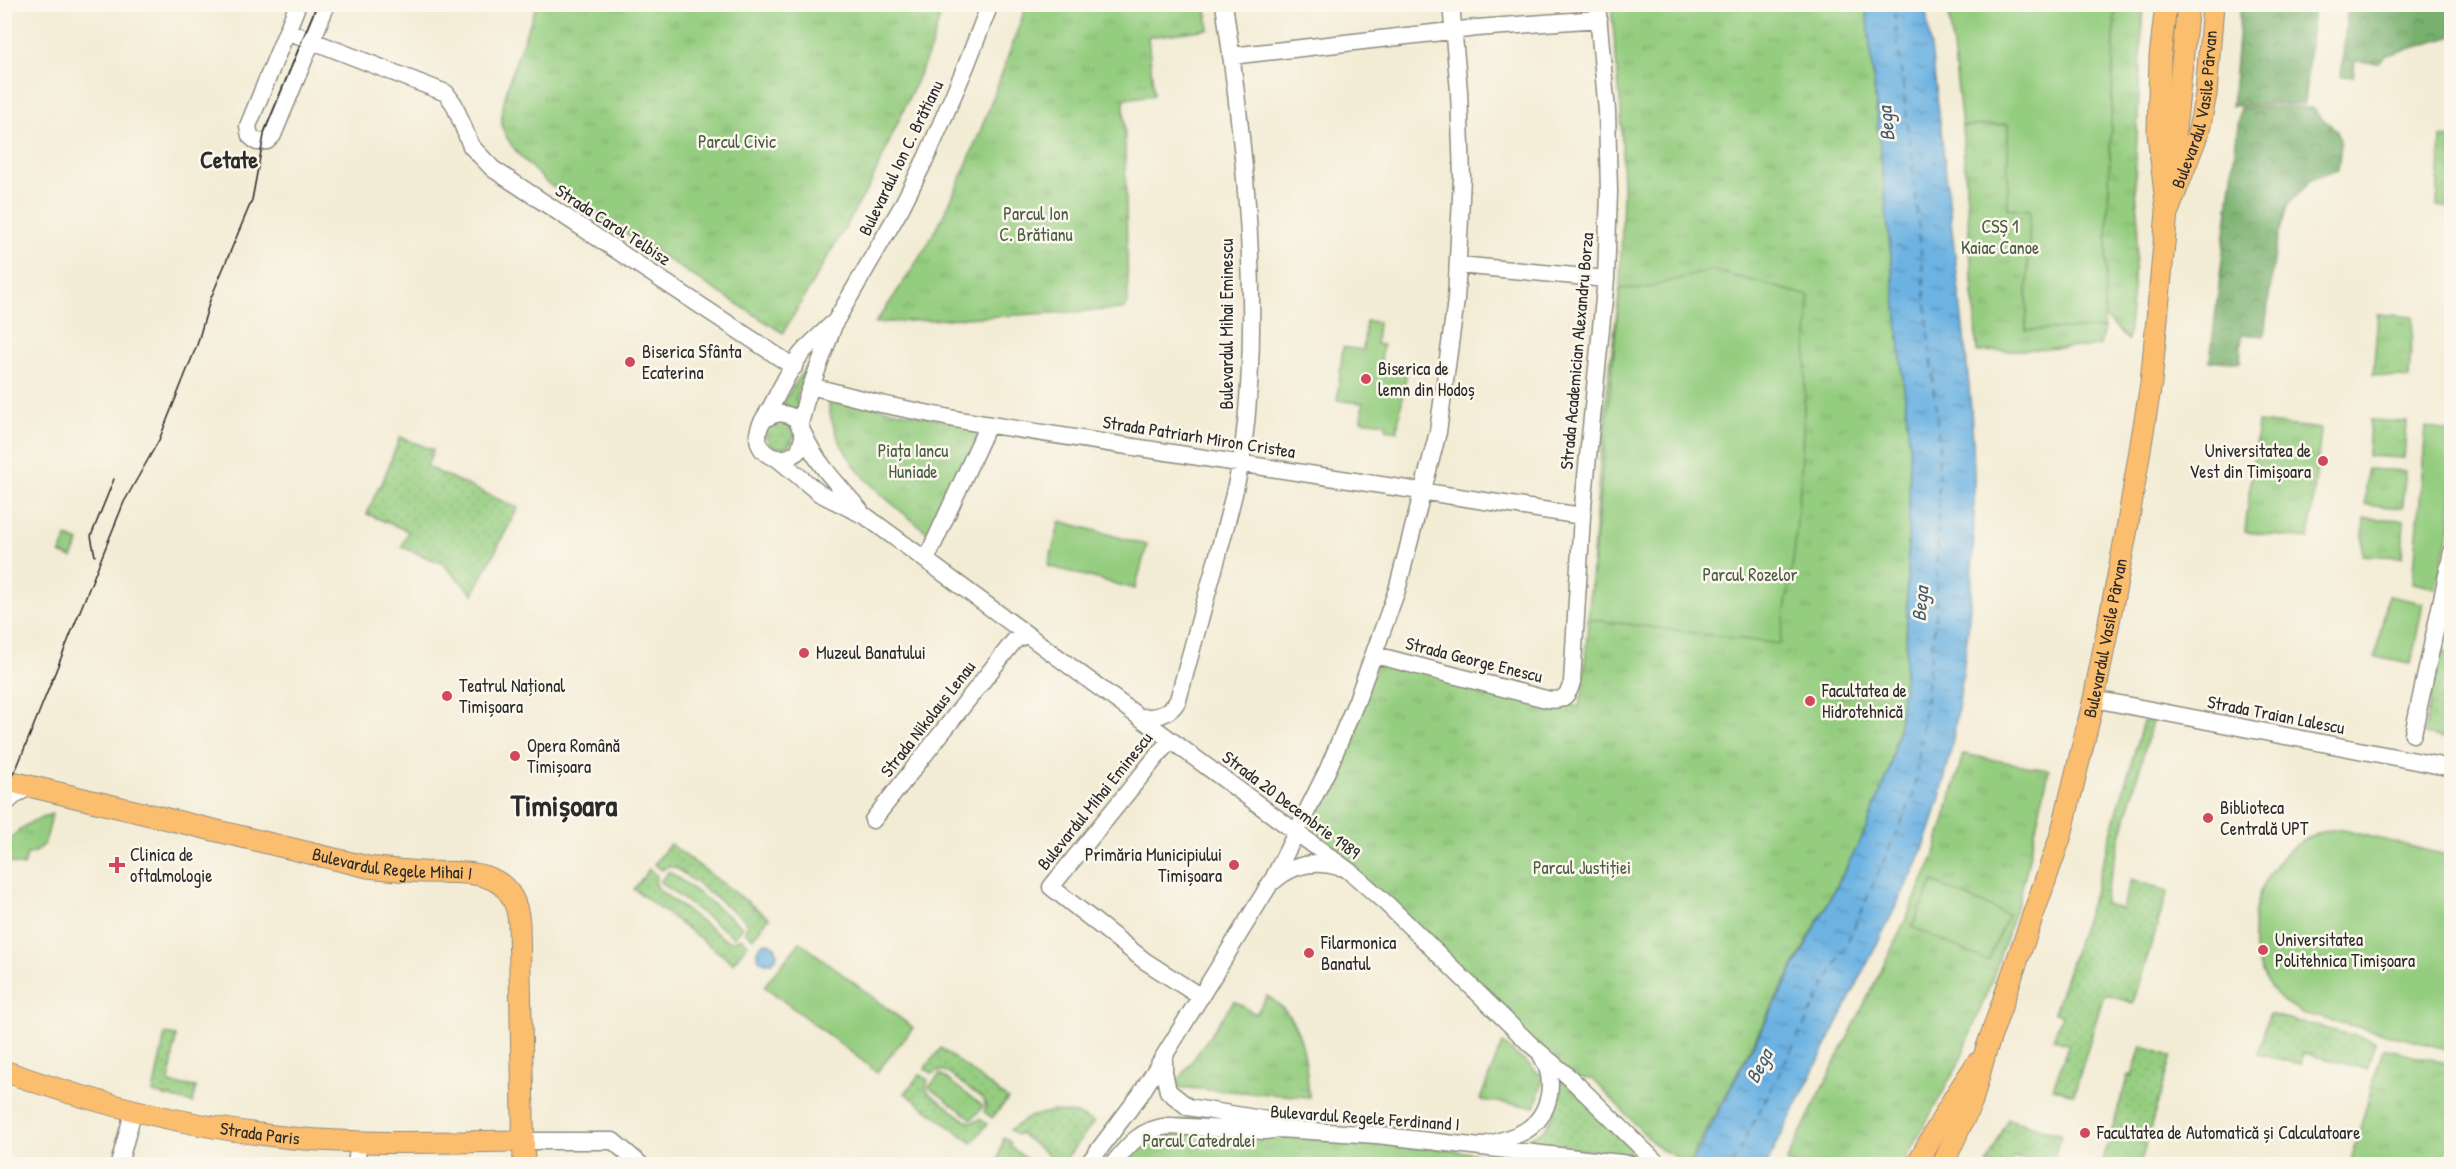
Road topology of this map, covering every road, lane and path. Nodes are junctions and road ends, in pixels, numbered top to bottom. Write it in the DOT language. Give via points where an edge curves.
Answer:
graph roads {
  1 [pos="298,4"];
  2 [pos="327,4"];
  3 [pos="990,4"];
  4 [pos="1224,4"];
  5 [pos="1451,4"];
  6 [pos="2166,4"];
  7 [pos="2188,4"];
  8 [pos="2213,4"];
  9 [pos="1598,12"];
  10 [pos="287,31"];
  11 [pos="1453,31"];
  12 [pos="312,40"];
  13 [pos="1232,56"];
  14 [pos="2167,212"];
  15 [pos="1459,265"];
  16 [pos="1606,279"];
  17 [pos="835,322"];
  18 [pos="794,367"];
  19 [pos="811,386"];
  20 [pos="763,421"];
  21 [pos="988,425"];
  22 [pos="802,430"];
  23 [pos="778,459"];
  24 [pos="1240,463"];
  25 [pos="1424,493"];
  26 [pos="1582,516"];
  27 [pos="867,517"];
  28 [pos="2451,552"];
  29 [pos="926,560"];
  30 [pos="1019,634"];
  31 [pos="1375,655"];
  32 [pos="1564,698"];
  33 [pos="2094,699"];
  34 [pos="1141,717"];
  35 [pos="2413,734"];
  36 [pos="1170,740"];
  37 [pos="2451,768"];
  38 [pos="4,780"];
  39 [pos="32,786"];
  40 [pos="4,805"];
  41 [pos="873,820"];
  42 [pos="1296,832"];
  43 [pos="1358,879"];
  44 [pos="1264,893"];
  45 [pos="1201,997"];
  46 [pos="1530,1044"];
  47 [pos="1986,1050"];
  48 [pos="1164,1057"];
  49 [pos="4,1071"];
  50 [pos="134,1109"];
  51 [pos="1278,1129"];
  52 [pos="523,1141"];
  53 [pos="359,1142"];
  54 [pos="1482,1146"];
  55 [pos="119,1164"];
  56 [pos="356,1164"];
  57 [pos="524,1164"];
  58 [pos="640,1164"];
  59 [pos="1088,1164"];
  60 [pos="1113,1164"];
  61 [pos="1629,1164"];
  62 [pos="1658,1164"];
  63 [pos="1917,1164"];
  64 [pos="1943,1164"];
  1 -- 10 [label="street"];
  2 -- 12 [label="street"];
  3 -- 17 [label="street, Bulevardul Ion C. Brătianu" via="916,177"];
  4 -- 13 [label="street, Bulevardul Mihai Eminescu"];
  5 -- 11 [label="street"];
  6 -- 14 [label="main road, Bulevardul Vasile Pârvan" via="2158,133"];
  7 -- 14 [label="main road"];
  8 -- 14 [label="main road, Bulevardul Vasile Pârvan" via="2199,130"];
  9 -- 11 [label="street"];
  9 -- 16 [label="street, Strada Academician Alexandru Borza" via="1607,111"];
  10 -- 12 [label="street"];
  10 -- 12 [label="street" via="248,126 250,136 257,142 267,141 273,135"];
  11 -- 13 [label="street"];
  11 -- 15 [label="street" via="1461,134"];
  12 -- 18 [label="street, Strada Carol Telbisz" via="451,97 466,137 493,169"];
  13 -- 24 [label="street, Bulevardul Mihai Eminescu" via="1250,286 1249,385"];
  14 -- 33 [label="main road, Bulevardul Vasile Pârvan" via="2151,383"];
  15 -- 16 [label="street"];
  15 -- 25 [label="street" via="1445,392"];
  16 -- 26 [label="street, Strada Academician Alexandru Borza"];
  17 -- 18 [label="street, Bulevardul Ion C. Brătianu"];
  17 -- 19 [label="street, Bulevardul Ion C. Brătianu"];
  18 -- 20 [label="street, Bulevardul Ion C. Brătianu"];
  19 -- 21 [label="street, Strada Patriarh Miron Cristea"];
  19 -- 22 [label="street, Bulevardul Ion C. Brătianu"];
  20 -- 22 [label="street" via="783,413 796,419"];
  20 -- 23 [label="street" via="759,444 769,456"];
  21 -- 24 [label="street, Strada Patriarh Miron Cristea"];
  21 -- 29 [label="street"];
  22 -- 23 [label="street" via="803,443 796,453"];
  22 -- 27 [label="street, Strada 20 Decembrie 1989" via="822,467"];
  23 -- 27 [label="street, Strada 20 Decembrie 1989" via="819,493"];
  24 -- 25 [label="street, Strada Patriarh Miron Cristea"];
  24 -- 34 [label="street, Bulevardul Mihai Eminescu" via="1178,700 1167,712"];
  25 -- 26 [label="street, Strada Patriarh Miron Cristea"];
  25 -- 31 [label="street"];
  26 -- 32 [label="street, Strada Academician Alexandru Borza" via="1572,682"];
  27 -- 29 [label="street, Strada 20 Decembrie 1989"];
  28 -- 35 [label="street"];
  29 -- 30 [label="street, Strada 20 Decembrie 1989"];
  30 -- 34 [label="street, Strada 20 Decembrie 1989"];
  30 -- 41 [label="street, Strada Nikolaus Lenau"];
  31 -- 32 [label="street, Strada George Enescu" via="1546,699"];
  31 -- 42 [label="street" via="1328,769"];
  33 -- 37 [label="street, Strada Traian Lalescu"];
  33 -- 47 [label="main road, Bulevardul Vasile Pârvan" via="2061,835"];
  34 -- 36 [label="street, Strada 20 Decembrie 1989"];
  36 -- 42 [label="street, Strada 20 Decembrie 1989"];
  36 -- 45 [label="street, Bulevardul Mihai Eminescu" via="1051,887 1137,956"];
  38 -- 39 [label="main road, Bulevardul Regele Mihai I"];
  39 -- 40 [label="street"];
  39 -- 52 [label="main road, Bulevardul Regele Mihai I" via="368,867 479,874 498,882 514,901 519,923"];
  42 -- 43 [label="street, Strada 20 Decembrie 1989"];
  42 -- 44 [label="street"];
  43 -- 44 [label="street" via="1329,864 1307,864 1284,873"];
  43 -- 46 [label="street, Strada 20 Decembrie 1989"];
  44 -- 45 [label="street"];
  45 -- 48 [label="street"];
  46 -- 54 [label="street" via="1544,1061 1549,1075 1550,1093 1544,1110 1525,1131"];
  46 -- 62 [label="street, Strada 20 Decembrie 1989"];
  47 -- 63 [label="main road, Bulevardul Vasile Pârvan"];
  47 -- 64 [label="main road, Bulevardul Vasile Pârvan" via="1972,1101"];
  48 -- 51 [label="street" via="1168,1091 1182,1103 1201,1110 1267,1120"];
  48 -- 59 [label="street" via="1124,1119"];
  49 -- 50 [label="main road, Strada Paris"];
  50 -- 53 [label="main road, Strada Paris" via="246,1132"];
  50 -- 55 [label="street"];
  51 -- 54 [label="street, Bulevardul Regele Ferdinand I"];
  51 -- 60 [label="street, Bulevardul Regele Ferdinand I" via="1159,1127 1137,1136"];
  52 -- 53 [label="main road, Strada Paris"];
  52 -- 57 [label="main road, Bulevardul Regele Mihai I"];
  52 -- 58 [label="street" via="615,1141"];
  53 -- 56 [label="street"];
  54 -- 61 [label="street, Bulevardul Regele Ferdinand I"];
}
